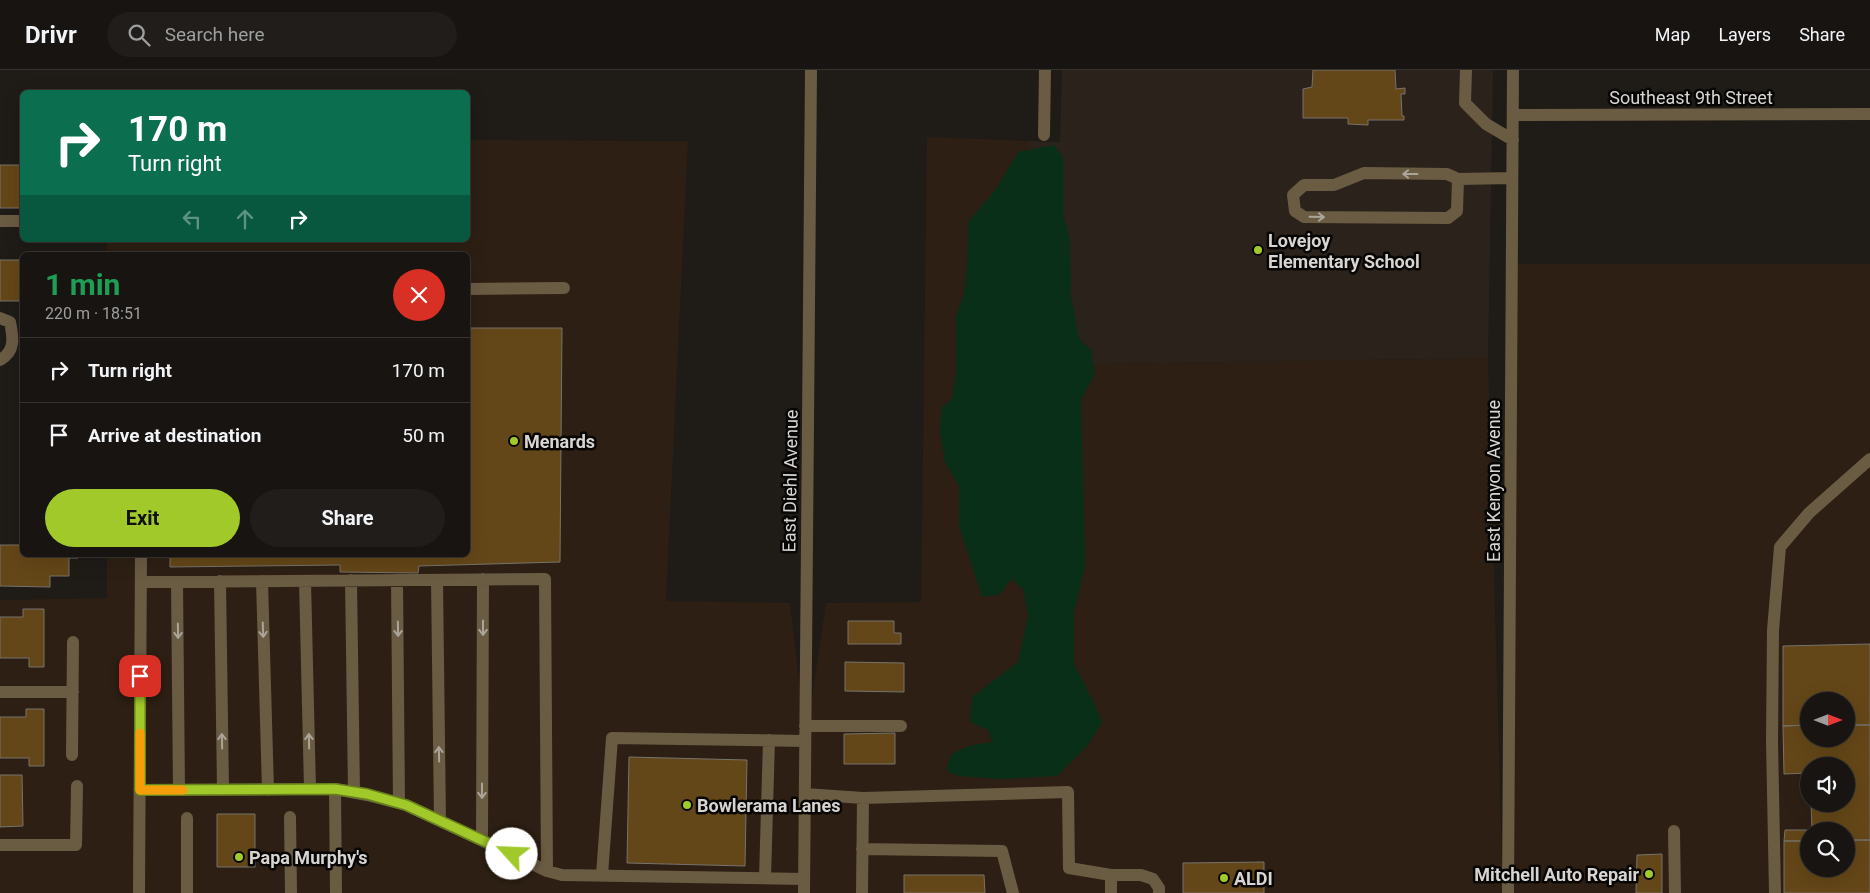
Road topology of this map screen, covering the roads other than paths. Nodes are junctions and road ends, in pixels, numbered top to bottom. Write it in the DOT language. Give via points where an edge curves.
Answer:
graph roads {
  1 [pos="811,70"];
  2 [pos="1046,70"];
  3 [pos="1466,70"];
  4 [pos="1513,70"];
  5 [pos="1870,114"];
  6 [pos="1513,115"];
  7 [pos="1044,135"];
  8 [pos="1513,140"];
  9 [pos="1512,178"];
  10 [pos="1458,179"];
  11 [pos="0,221"];
  12 [pos="20,221"];
  13 [pos="564,288"];
  14 [pos="470,289"];
  15 [pos="0,318"];
  16 [pos="0,360"];
  17 [pos="1870,459"];
  18 [pos="141,557"];
  19 [pos="484,579"];
  20 [pos="351,580"];
  21 [pos="397,580"];
  22 [pos="437,580"];
  23 [pos="262,581"];
  24 [pos="304,581"];
  25 [pos="141,582"];
  26 [pos="177,582"];
  27 [pos="220,582"];
  28 [pos="73,642"];
  29 [pos="0,692"];
  30 [pos="73,692"];
  31 [pos="805,726"];
  32 [pos="901,726"];
  33 [pos="769,740"];
  34 [pos="805,741"];
  35 [pos="72,755"];
  36 [pos="77,786"];
  37 [pos="310,789"];
  38 [pos="335,789"];
  39 [pos="140,790"];
  40 [pos="179,790"];
  41 [pos="223,790"];
  42 [pos="268,790"];
  43 [pos="354,792"];
  44 [pos="805,794"];
  45 [pos="863,798"];
  46 [pos="399,803"];
  47 [pos="290,817"];
  48 [pos="187,818"];
  49 [pos="440,821"];
  50 [pos="1674,831"];
  51 [pos="482,840"];
  52 [pos="0,845"];
  53 [pos="862,849"];
  54 [pos="547,872"];
  55 [pos="602,875"];
  56 [pos="1111,875"];
  57 [pos="765,878"];
  58 [pos="804,879"];
  59 [pos="139,893"];
  60 [pos="187,893"];
  61 [pos="290,893"];
  62 [pos="336,893"];
  63 [pos="804,893"];
  64 [pos="862,893"];
  65 [pos="1013,893"];
  66 [pos="1111,893"];
  67 [pos="1159,893"];
  68 [pos="1508,893"];
  69 [pos="1676,893"];
  70 [pos="1775,893"];
  1 -- 31 [label="street, East Diehl Avenue"];
  2 -- 7 [label="street"];
  3 -- 8 [label="street" via="1465,103 1486,124"];
  4 -- 6 [label="street, East Kenyon Avenue"];
  5 -- 6 [label="street, Southeast 9th Street"];
  6 -- 8 [label="street, East Kenyon Avenue"];
  8 -- 9 [label="street, East Kenyon Avenue"];
  9 -- 10 [label="street"];
  9 -- 68 [label="street, East Kenyon Avenue"];
  10 -- 10 [label="street, one-way" via="1448,174 1364,173 1334,185 1304,185 1293,196 1295,211 1304,217 1448,218 1457,211"];
  11 -- 12 [label="street"];
  13 -- 14 [label="street"];
  15 -- 16 [label="street" via="10,322 14,340 9,353"];
  17 -- 70 [label="street" via="1809,512 1780,547 1773,630"];
  18 -- 25 [label="street"];
  19 -- 22 [label="street"];
  19 -- 51 [label="street, one-way"];
  19 -- 54 [label="street" via="545,579"];
  20 -- 21 [label="street"];
  20 -- 24 [label="street"];
  20 -- 43 [label="street"];
  21 -- 22 [label="street"];
  21 -- 46 [label="street, one-way"];
  49 -- 22 [label="street, one-way"];
  23 -- 24 [label="street"];
  23 -- 27 [label="street"];
  23 -- 42 [label="street, one-way"];
  37 -- 24 [label="street, one-way"];
  25 -- 26 [label="street"];
  25 -- 39 [label="street"];
  26 -- 27 [label="street"];
  26 -- 40 [label="street, one-way"];
  41 -- 27 [label="street, one-way"];
  28 -- 30 [label="street"];
  29 -- 30 [label="street"];
  30 -- 35 [label="street"];
  31 -- 32 [label="street"];
  31 -- 34 [label="street, East Diehl Avenue"];
  33 -- 34 [label="street"];
  33 -- 55 [label="street" via="612,738"];
  33 -- 57 [label="street"];
  34 -- 44 [label="street, East Diehl Avenue"];
  36 -- 52 [label="street" via="76,845"];
  37 -- 38 [label="street"];
  37 -- 42 [label="street"];
  38 -- 43 [label="street"];
  38 -- 62 [label="street"];
  39 -- 40 [label="street"];
  39 -- 59 [label="street"];
  40 -- 41 [label="street"];
  41 -- 42 [label="street"];
  43 -- 46 [label="street"];
  44 -- 45 [label="street"];
  44 -- 58 [label="street, East Diehl Avenue"];
  45 -- 53 [label="street"];
  45 -- 56 [label="street" via="1068,792 1069,868"];
  46 -- 49 [label="street"];
  47 -- 61 [label="street"];
  48 -- 60 [label="street"];
  49 -- 51 [label="street"];
  50 -- 69 [label="street"];
  51 -- 54 [label="street"];
  53 -- 64 [label="street"];
  53 -- 65 [label="street" via="1002,851"];
  54 -- 55 [label="street"];
  55 -- 57 [label="street"];
  56 -- 66 [label="street"];
  56 -- 67 [label="street" via="1141,875 1153,879"];
  57 -- 58 [label="street"];
  58 -- 63 [label="street, East Diehl Avenue"];
}
